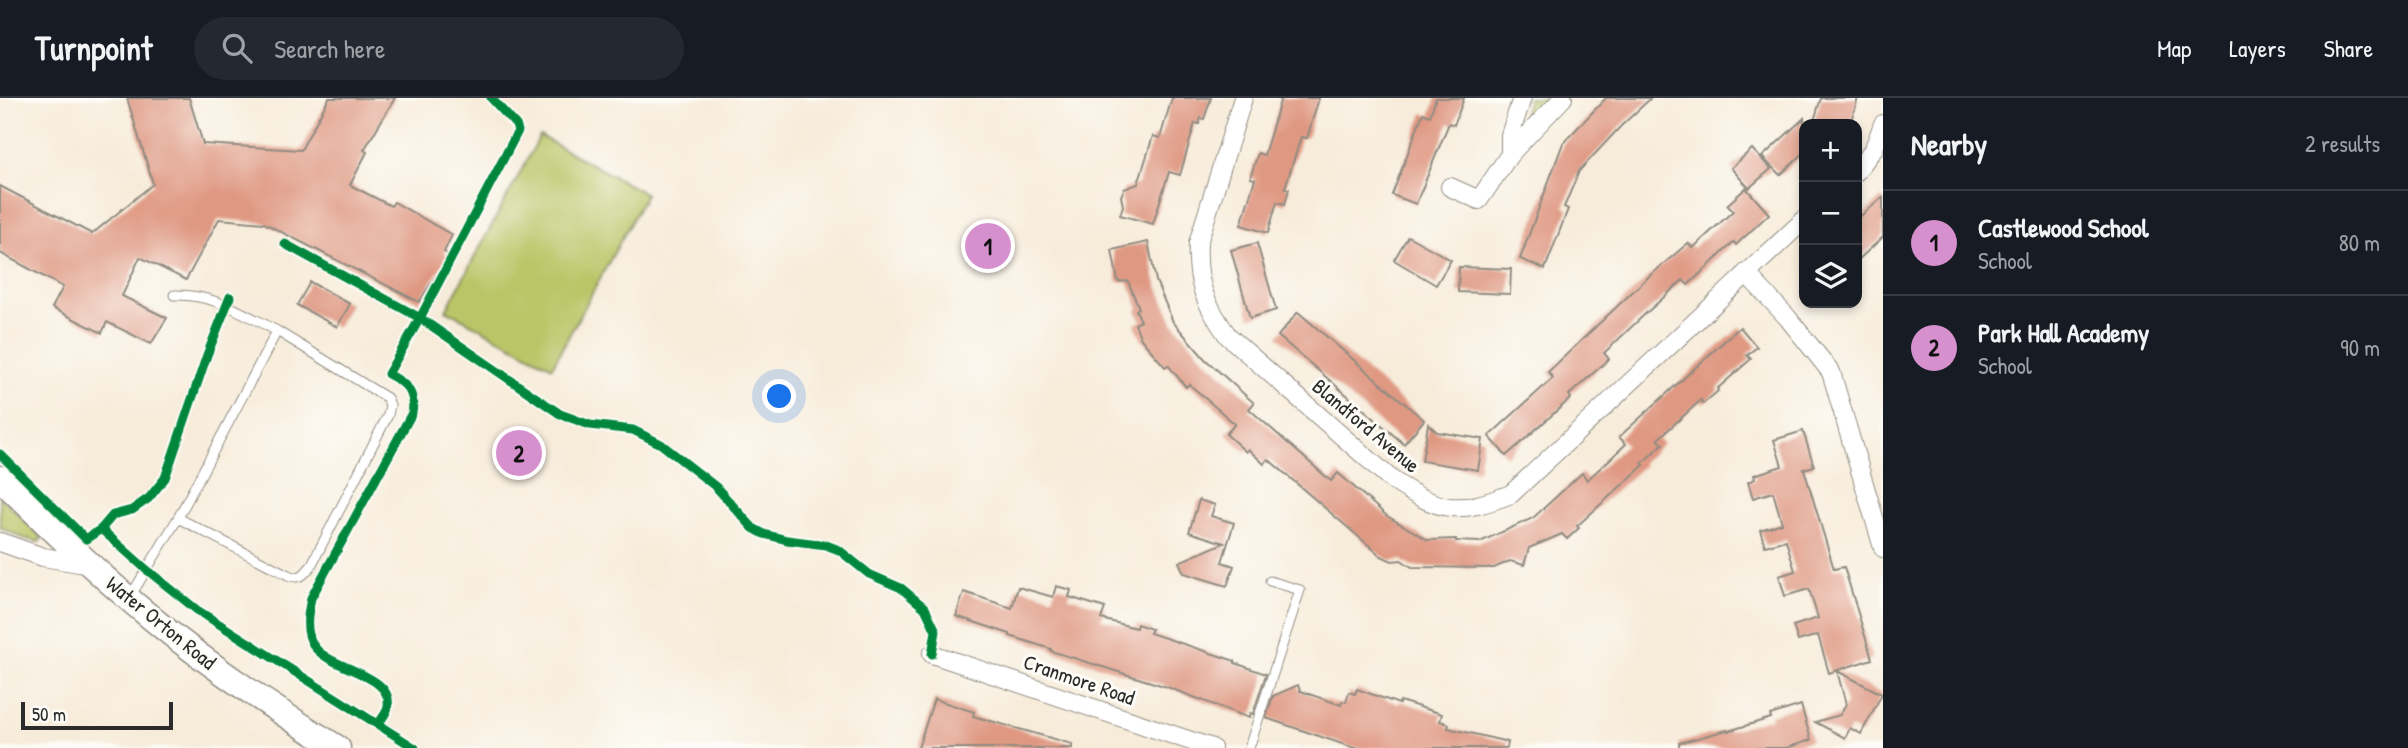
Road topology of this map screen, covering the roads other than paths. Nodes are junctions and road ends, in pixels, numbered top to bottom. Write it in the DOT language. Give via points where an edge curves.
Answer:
graph roads {
  1 [pos="1243,98"];
  2 [pos="1522,98"];
  3 [pos="1563,98"];
  4 [pos="1883,124"];
  5 [pos="1510,154"];
  6 [pos="1862,167"];
  7 [pos="1450,187"];
  8 [pos="1799,225"];
  9 [pos="1746,274"];
  10 [pos="174,295"];
  11 [pos="277,331"];
  12 [pos="0,478"];
  13 [pos="178,518"];
  14 [pos="0,542"];
  15 [pos="1883,548"];
  16 [pos="91,565"];
  17 [pos="1270,581"];
  18 [pos="129,599"];
  19 [pos="932,654"];
  20 [pos="338,748"];
  21 [pos="1212,748"];
  22 [pos="1250,748"];
  1 -- 9 [label="street, Blandford Avenue" via="1198,243 1196,268 1212,314 1228,336 1392,481 1444,508 1480,506 1511,494"];
  2 -- 5 [label="street" via="1510,135"];
  3 -- 5 [label="street"];
  4 -- 6 [label="street"];
  5 -- 7 [label="street" via="1479,200"];
  8 -- 9 [label="street, Blandford Avenue"];
  9 -- 15 [label="street" via="1831,372"];
  10 -- 11 [label="lane" via="227,303"];
  11 -- 13 [label="lane"];
  11 -- 13 [label="lane" via="387,398 390,405 311,566 304,576 295,578"];
  12 -- 16 [label="main road, Water Orton Road"];
  13 -- 18 [label="lane"];
  14 -- 16 [label="street"];
  16 -- 18 [label="main road, Water Orton Road"];
  17 -- 22 [label="lane" via="1300,590"];
  18 -- 20 [label="main road, Water Orton Road" via="248,691"];
  19 -- 21 [label="street, Cranmore Road"];
}
